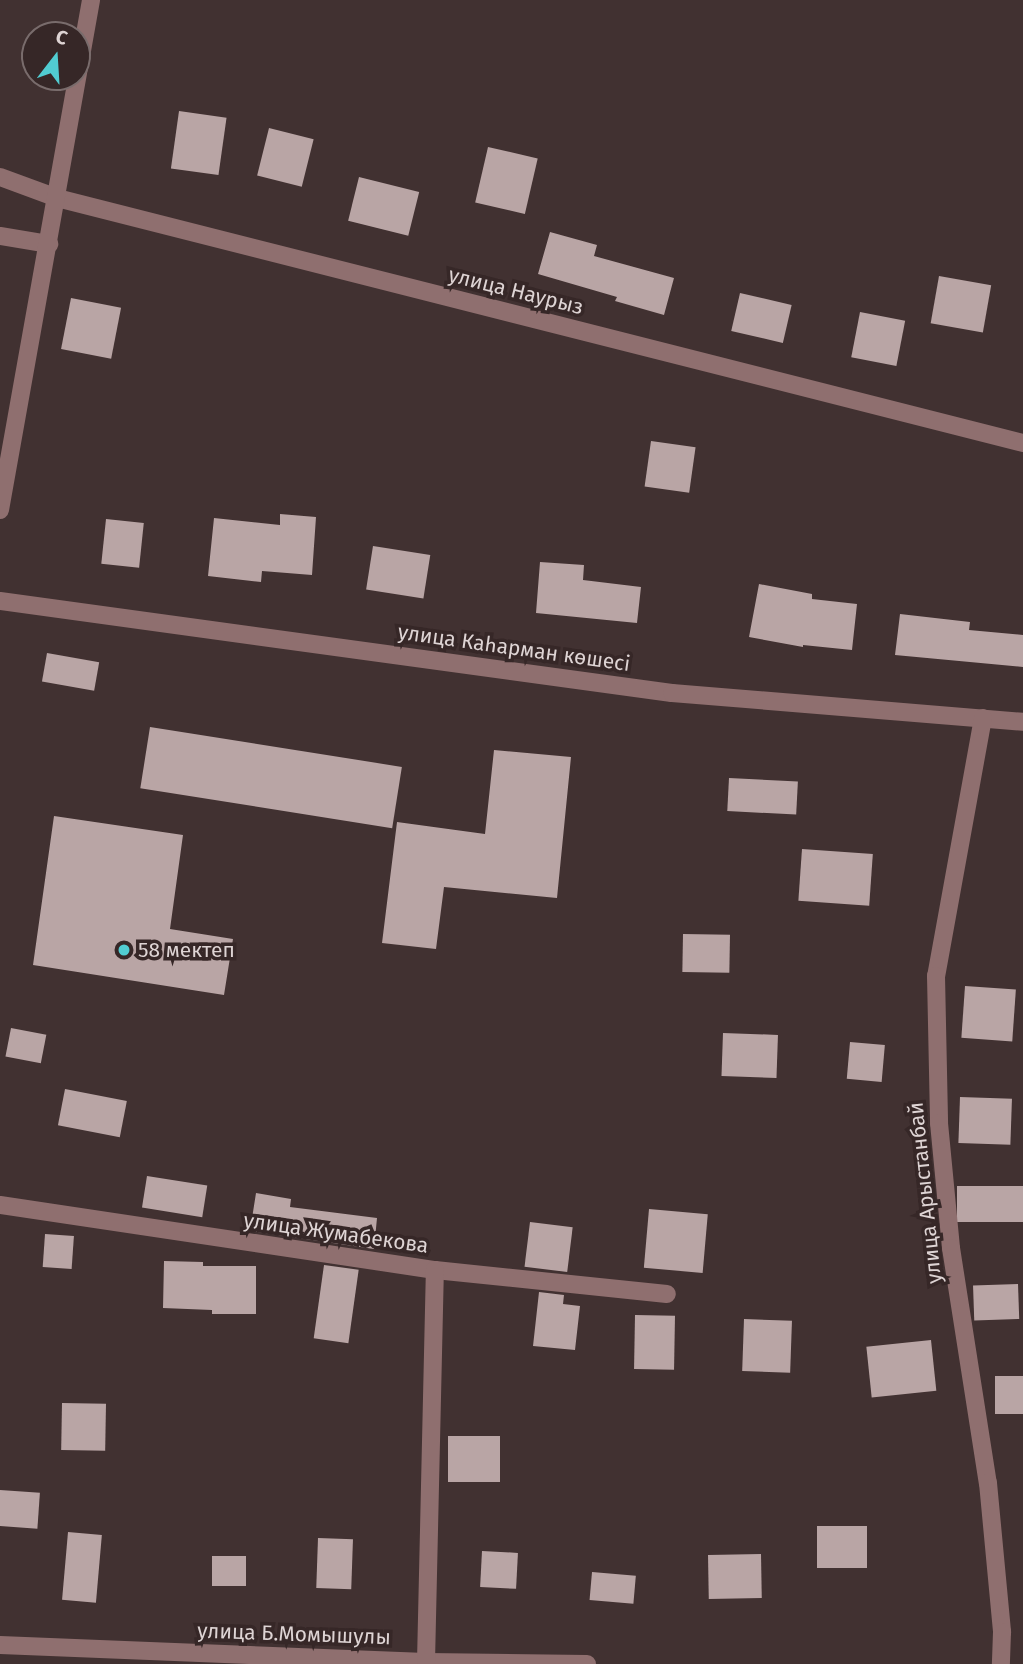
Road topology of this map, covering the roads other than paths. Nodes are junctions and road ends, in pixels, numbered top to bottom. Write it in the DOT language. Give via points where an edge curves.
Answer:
graph roads {
  1 [pos="91,0"];
  2 [pos="0,177"];
  3 [pos="57,198"];
  4 [pos="0,236"];
  5 [pos="49,244"];
  6 [pos="1023,443"];
  7 [pos="0,510"];
  8 [pos="0,601"];
  9 [pos="983,718"];
  10 [pos="1023,722"];
  11 [pos="0,1205"];
  12 [pos="435,1270"];
  13 [pos="667,1294"];
  14 [pos="0,1645"];
  15 [pos="426,1662"];
  16 [pos="454,1663"];
  17 [pos="587,1664"];
  18 [pos="1001,1664"];
  1 -- 3 [label="street"];
  2 -- 3 [label="street, улица Наурыз"];
  3 -- 5 [label="street"];
  3 -- 6 [label="street, улица Наурыз"];
  4 -- 5 [label="street"];
  5 -- 7 [label="street"];
  8 -- 9 [label="street, улица Каһарман көшесі" via="672,693"];
  9 -- 10 [label="street, улица Каһарман көшесі"];
  9 -- 18 [label="street, улица Арыстанбай" via="936,976 938,1097 951,1248 988,1483"];
  11 -- 12 [label="street, улица Жумабекова"];
  12 -- 13 [label="street, улица Жумабекова"];
  12 -- 15 [label="street"];
  14 -- 15 [label="street, улица Б.Момышулы"];
  15 -- 16 [label="street, улица Б.Момышулы"];
  16 -- 17 [label="street, улица Б.Момышулы"];
}
